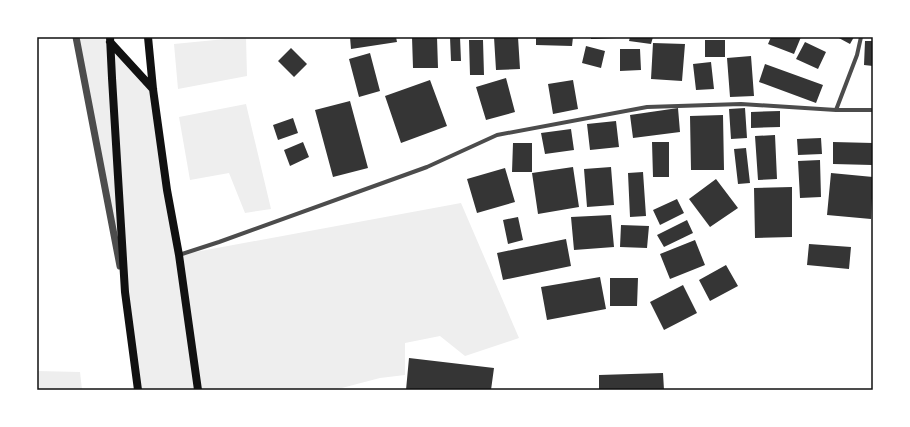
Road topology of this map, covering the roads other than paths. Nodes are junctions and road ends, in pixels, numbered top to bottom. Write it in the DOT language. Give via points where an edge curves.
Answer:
graph roads {
  1 [pos="76,37"];
  2 [pos="148,37"];
  3 [pos="861,37"];
  4 [pos="109,39"];
  5 [pos="153,89"];
  6 [pos="836,110"];
  7 [pos="873,110"];
  8 [pos="179,255"];
  9 [pos="125,292"];
  10 [pos="138,390"];
  11 [pos="198,390"];
  1 -- 9 [label="street"];
  2 -- 5 [label="main road"];
  3 -- 6 [label="street" via="857,55"];
  4 -- 5 [label="main road"];
  4 -- 9 [label="main road"];
  5 -- 8 [label="main road"];
  6 -- 7 [label="street"];
  6 -- 8 [label="street" via="741,104 647,107 497,135 427,167"];
  8 -- 11 [label="main road"];
  9 -- 10 [label="main road"];
}
